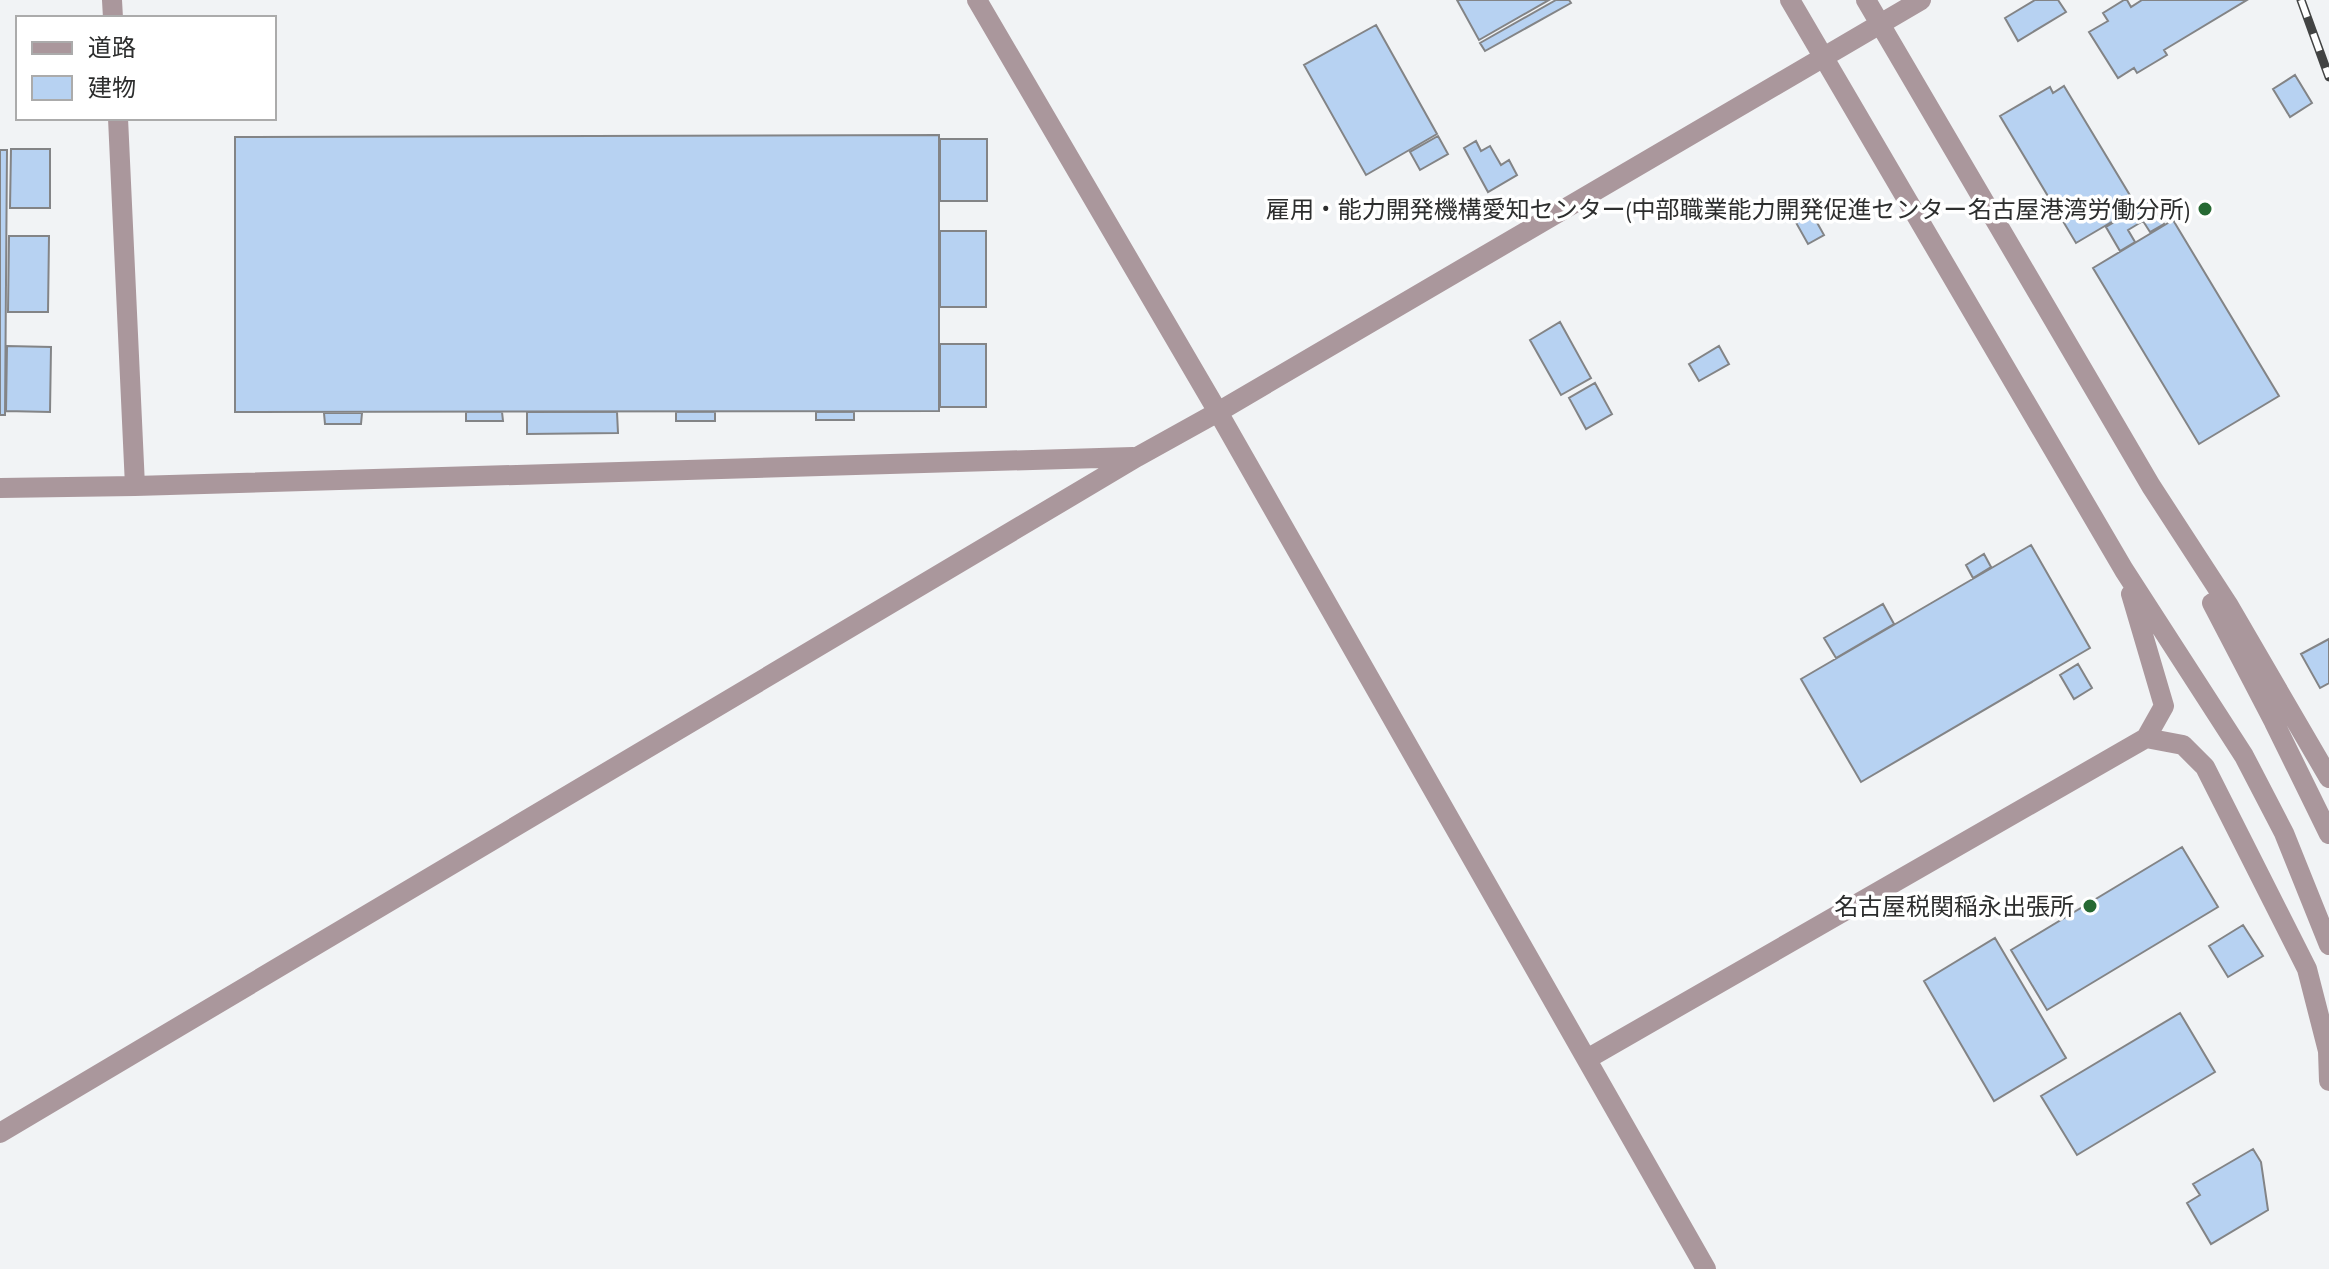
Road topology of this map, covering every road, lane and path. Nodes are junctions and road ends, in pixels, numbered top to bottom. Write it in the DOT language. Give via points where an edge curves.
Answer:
graph roads {
  1 [pos="977,0"];
  2 [pos="1790,0"];
  3 [pos="1866,0"];
  4 [pos="1921,0"];
  5 [pos="1880,24"];
  6 [pos="1824,57"];
  7 [pos="118,120"];
  8 [pos="1218,412"];
  9 [pos="1137,457"];
  10 [pos="135,486"];
  11 [pos="2151,486"];
  12 [pos="0,488"];
  13 [pos="2124,570"];
  14 [pos="2146,738"];
  15 [pos="2329,778"];
  16 [pos="2329,834"];
  17 [pos="2329,945"];
  18 [pos="1587,1059"];
  19 [pos="2329,1081"];
  20 [pos="0,1133"];
  21 [pos="1706,1269"];
  1 -- 8 [label="street"];
  2 -- 6 [label="street"];
  3 -- 5 [label="street"];
  4 -- 5 [label="street"];
  5 -- 6 [label="street"];
  5 -- 11 [label="street"];
  6 -- 8 [label="street"];
  6 -- 13 [label="street"];
  7 -- 10 [label="street"];
  8 -- 9 [label="street"];
  8 -- 18 [label="street"];
  9 -- 10 [label="street"];
  9 -- 20 [label="street"];
  10 -- 12 [label="street"];
  11 -- 15 [label="street" via="2229,606"];
  11 -- 16 [label="street"];
  13 -- 14 [label="street" via="2164,706"];
  13 -- 17 [label="street" via="2244,756 2284,833"];
  14 -- 18 [label="street"];
  14 -- 19 [label="street" via="2183,745 2205,767 2307,969 2328,1051"];
  18 -- 21 [label="street"];
}
